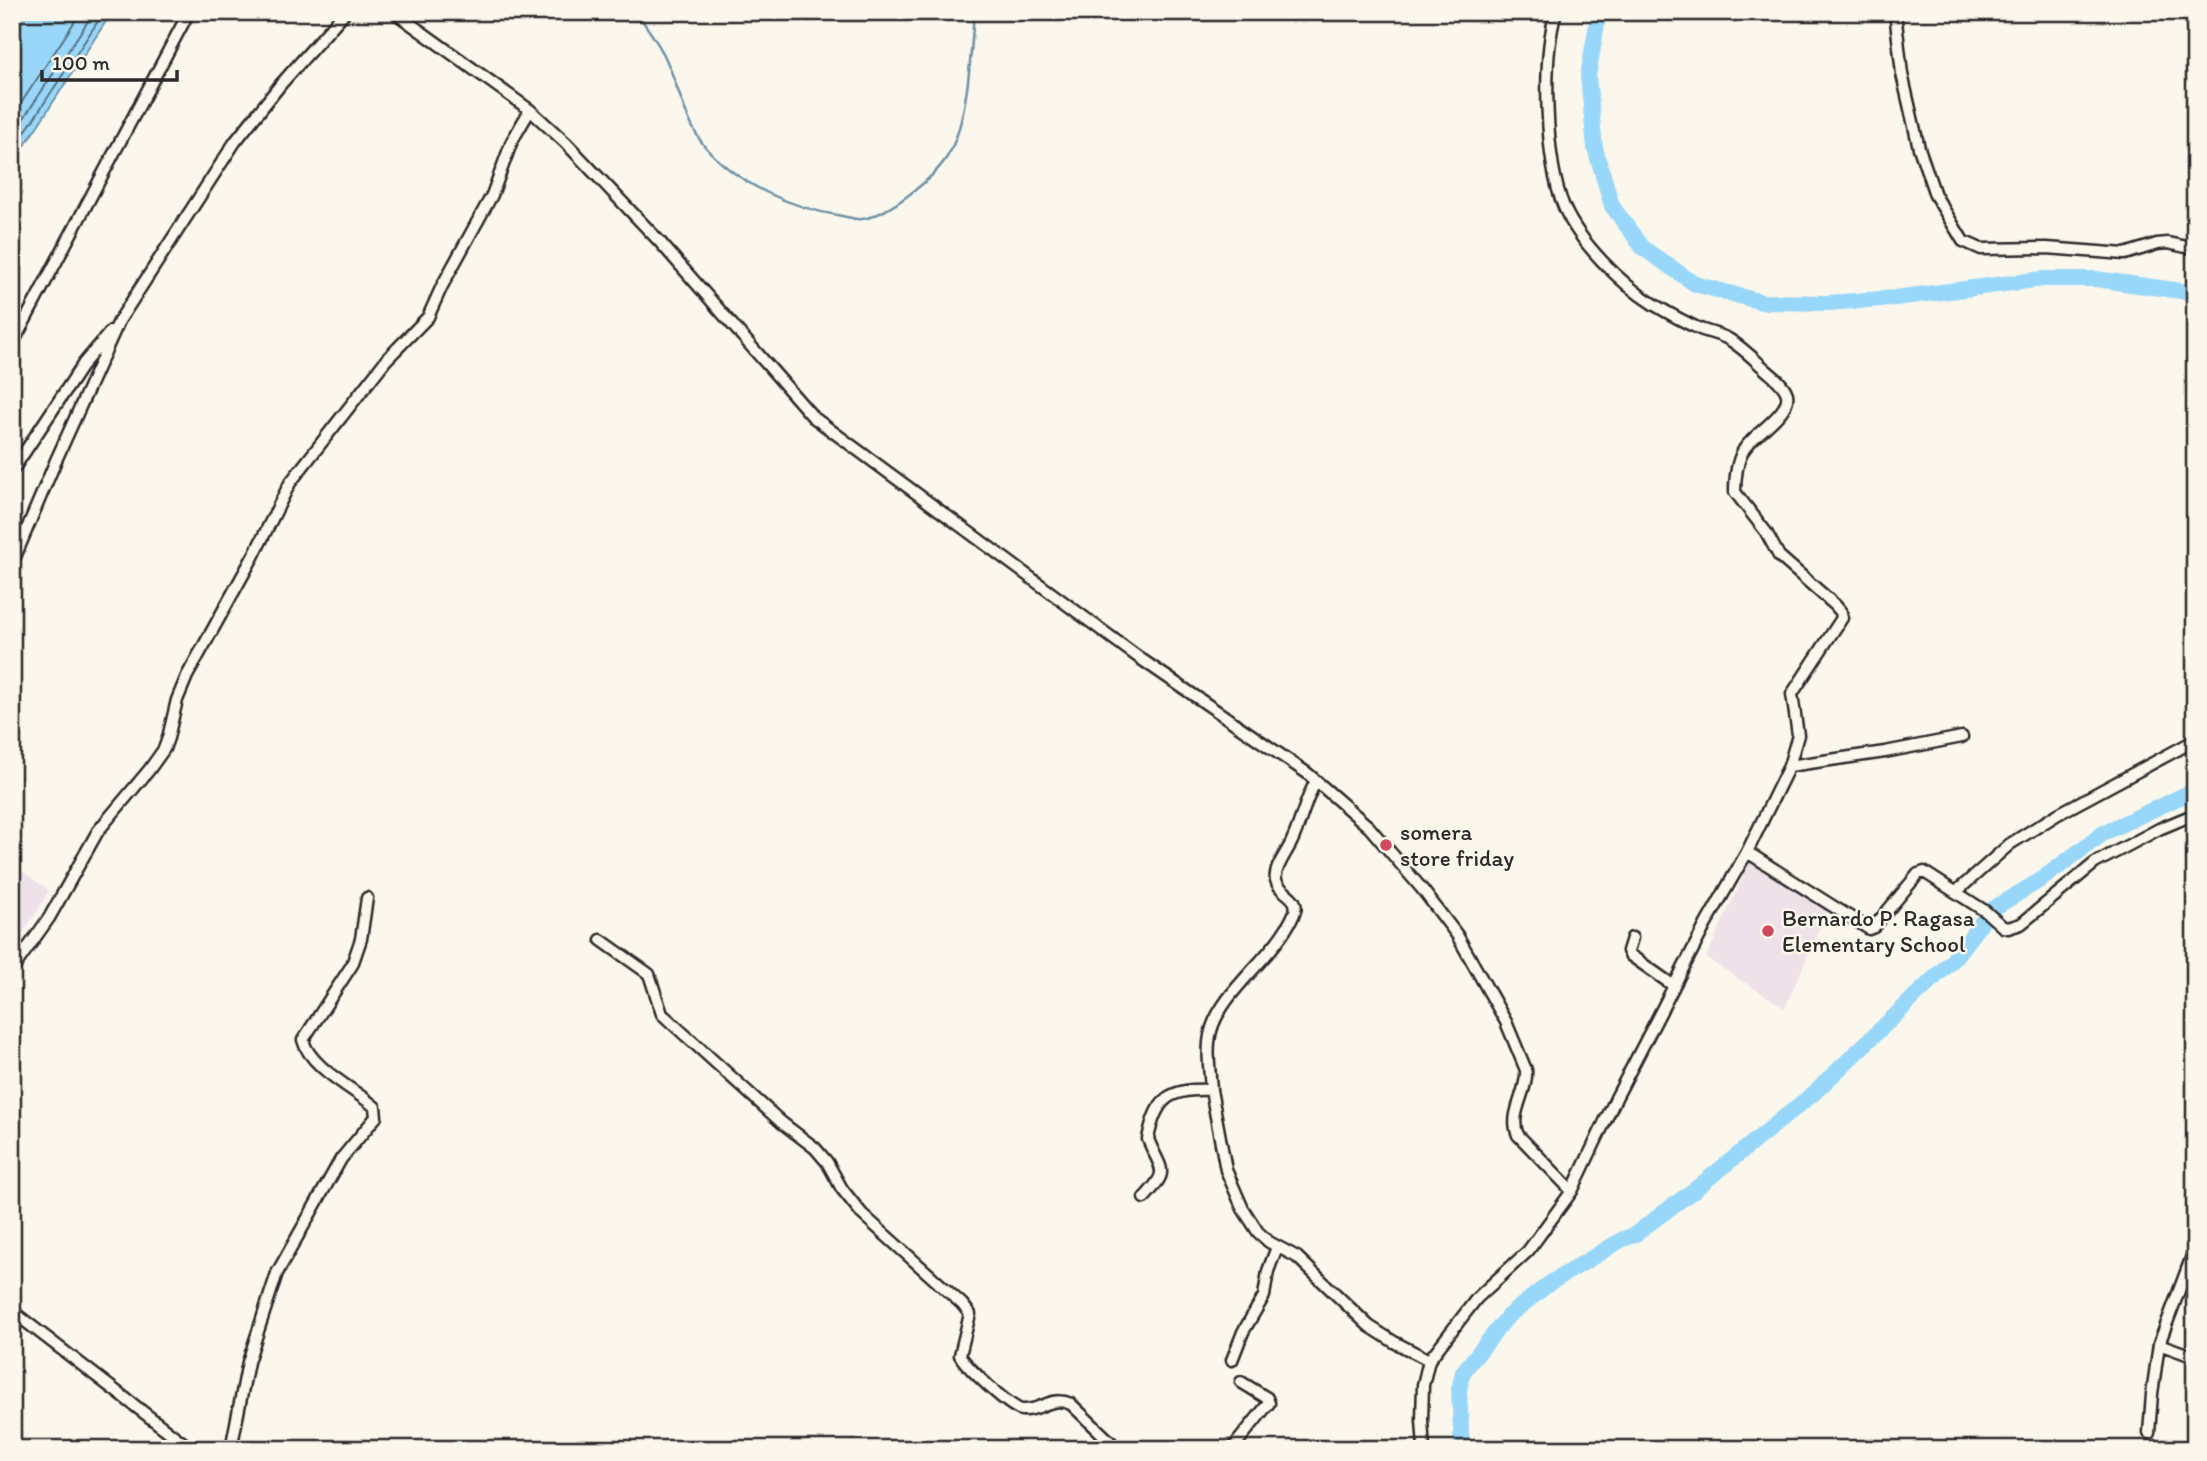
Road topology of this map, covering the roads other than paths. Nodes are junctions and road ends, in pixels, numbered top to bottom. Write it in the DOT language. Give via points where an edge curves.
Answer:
graph roads {
  1 [pos="189,12"];
  2 [pos="345,12"];
  3 [pos="394,12"];
  4 [pos="1556,12"];
  5 [pos="1895,12"];
  6 [pos="530,110"];
  7 [pos="2195,249"];
  8 [pos="119,321"];
  9 [pos="12,345"];
  10 [pos="12,471"];
  11 [pos="12,564"];
  12 [pos="1962,737"];
  13 [pos="2190,743"];
  14 [pos="1789,766"];
  15 [pos="1316,781"];
  16 [pos="2195,814"];
  17 [pos="1748,852"];
  18 [pos="1956,892"];
  19 [pos="367,898"];
  20 [pos="1632,939"];
  21 [pos="601,940"];
  22 [pos="12,970"];
  23 [pos="1674,986"];
  24 [pos="1211,1090"];
  25 [pos="1572,1191"];
  26 [pos="1144,1198"];
  27 [pos="1277,1247"];
  28 [pos="2195,1248"];
  29 [pos="12,1311"];
  30 [pos="2159,1344"];
  31 [pos="2195,1357"];
  32 [pos="1232,1360"];
  33 [pos="1429,1360"];
  34 [pos="1241,1382"];
  35 [pos="2149,1433"];
  36 [pos="191,1449"];
  37 [pos="231,1449"];
  38 [pos="1118,1449"];
  39 [pos="1232,1449"];
  40 [pos="1424,1449"];
  1 -- 9 [label="street"];
  2 -- 8 [label="street" via="235,142"];
  3 -- 6 [label="street"];
  4 -- 14 [label="street" via="1548,103 1552,158 1570,218 1623,281 1652,303 1741,347 1784,387 1788,397 1776,417 1743,450 1735,492 1779,556 1835,605 1842,618 1792,694 1798,735"];
  5 -- 7 [label="street" via="1902,74 1919,148 1935,195 1964,241 1981,249 2125,254 2168,243"];
  6 -- 15 [label="street" via="660,242 813,417 1138,657"];
  6 -- 22 [label="street" via="428,317 386,360 290,483 187,676 164,748 97,831 50,918"];
  8 -- 10 [label="street" via="84,363"];
  8 -- 11 [label="street"];
  12 -- 14 [label="street"];
  13 -- 18 [label="street" via="2020,838"];
  14 -- 17 [label="street"];
  15 -- 24 [label="street" via="1276,873 1278,884 1296,905 1294,915 1214,1023 1209,1047"];
  15 -- 25 [label="street" via="1368,827 1457,935 1525,1064 1527,1079 1514,1127"];
  16 -- 18 [label="street" via="2095,863 2021,924 2008,928"];
  17 -- 18 [label="street" via="1869,929 1921,873"];
  17 -- 23 [label="street"];
  19 -- 37 [label="street" via="352,965 303,1040 315,1060 376,1107 376,1117 333,1171 277,1273 248,1362"];
  20 -- 23 [label="street" via="1630,955"];
  21 -- 38 [label="street" via="649,974 662,1014 815,1148 862,1214 962,1304 970,1314 960,1355 967,1366 1016,1409 1062,1401 1070,1405"];
  23 -- 25 [label="street"];
  24 -- 26 [label="street" via="1178,1091 1162,1102 1147,1139 1162,1173"];
  24 -- 27 [label="street" via="1226,1170 1237,1197 1253,1226"];
  25 -- 33 [label="street" via="1545,1231 1477,1298"];
  27 -- 32 [label="street" via="1264,1296"];
  27 -- 33 [label="street" via="1297,1257 1369,1326"];
  28 -- 30 [label="street"];
  29 -- 36 [label="street"];
  30 -- 31 [label="street"];
  30 -- 35 [label="street"];
  33 -- 40 [label="street" via="1423,1385"];
  34 -- 39 [label="street" via="1269,1403"];
}
